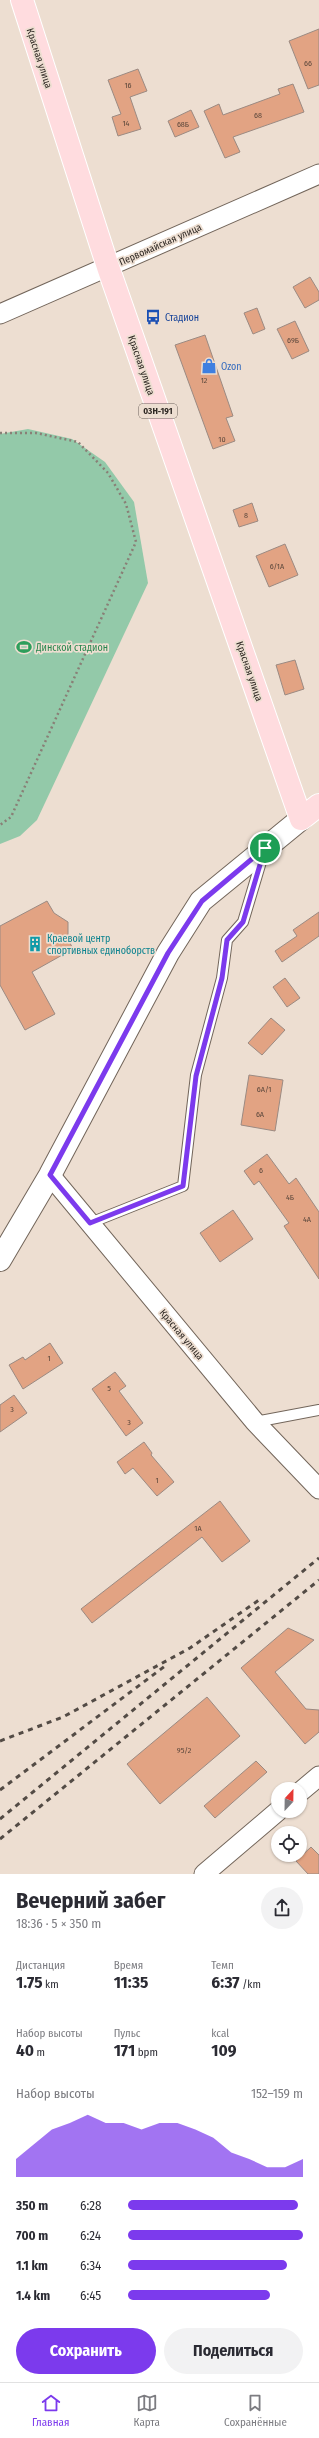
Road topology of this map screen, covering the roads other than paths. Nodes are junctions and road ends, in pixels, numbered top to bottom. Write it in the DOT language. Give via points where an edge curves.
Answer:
graph roads {
  1 [pos="22,0"];
  2 [pos="319,174"];
  3 [pos="108,267"];
  4 [pos="0,314"];
  5 [pos="319,805"];
  6 [pos="301,819"];
  7 [pos="265,848"];
  8 [pos="50,1175"];
  9 [pos="90,1223"];
  10 [pos="0,1260"];
  11 [pos="319,1410"];
  12 [pos="255,1422"];
  13 [pos="319,1489"];
  14 [pos="319,1776"];
  15 [pos="307,1786"];
  16 [pos="271,1817"];
  17 [pos="204,1874"];
  1 -- 3 [label="main road, Красная улица / 03Н-191"];
  2 -- 3 [label="street, Первомайская улица"];
  3 -- 4 [label="street, Первомайская улица"];
  3 -- 6 [label="main road, Красная улица / 03Н-191"];
  5 -- 6 [label="main road"];
  6 -- 7 [label="street"];
  7 -- 8 [label="street" via="197,908 168,953"];
  7 -- 9 [label="lane" via="243,922 227,940 222,978 196,1076 183,1186"];
  8 -- 9 [label="street, Красная улица"];
  8 -- 10 [label="street"];
  9 -- 12 [label="street, Красная улица"];
  11 -- 12 [label="lane"];
  12 -- 13 [label="street, Красная улица"];
  14 -- 15 [label="street"];
  16 -- 17 [label="street"];
}
